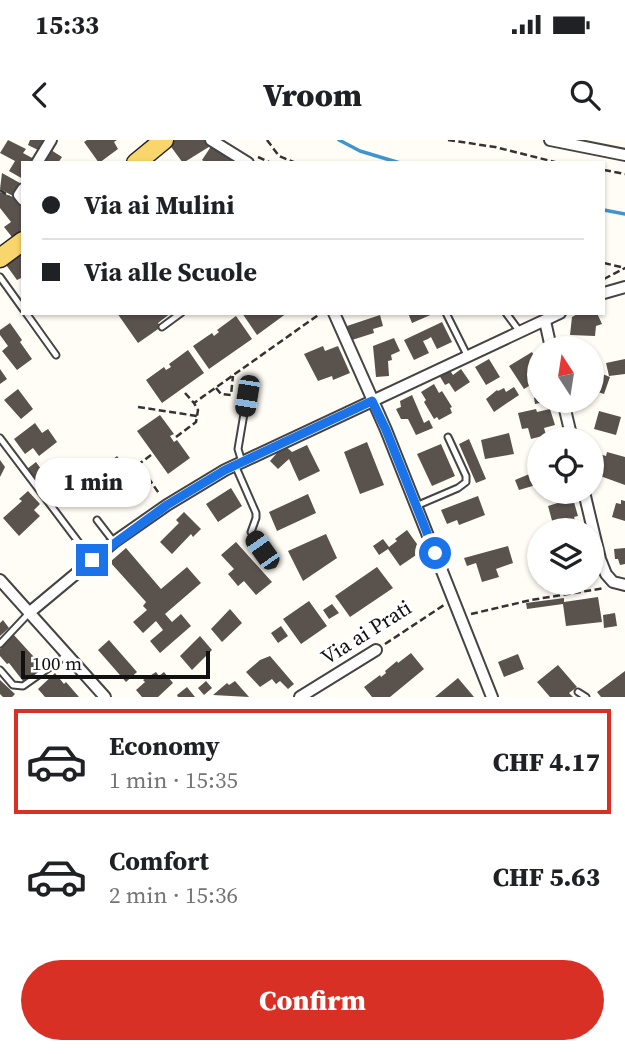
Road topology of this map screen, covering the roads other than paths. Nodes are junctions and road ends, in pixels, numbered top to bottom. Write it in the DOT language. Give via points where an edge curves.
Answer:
graph roads {
  1 [pos="51,140"];
  2 [pos="164,140"];
  3 [pos="211,140"];
  4 [pos="550,140"];
  5 [pos="625,155"];
  6 [pos="38,161"];
  7 [pos="138,161"];
  8 [pos="245,161"];
  9 [pos="21,243"];
  10 [pos="0,258"];
  11 [pos="0,277"];
  12 [pos="7,287"];
  13 [pos="625,287"];
  14 [pos="0,292"];
  15 [pos="605,293"];
  16 [pos="21,306"];
  17 [pos="27,315"];
  18 [pos="178,315"];
  19 [pos="335,315"];
  20 [pos="447,315"];
  21 [pos="507,315"];
  22 [pos="556,315"];
  23 [pos="545,321"];
  24 [pos="162,327"];
  25 [pos="520,332"];
  26 [pos="548,336"];
  27 [pos="56,355"];
  28 [pos="468,357"];
  29 [pos="247,396"];
  30 [pos="372,401"];
  31 [pos="448,437"];
  32 [pos="0,438"];
  33 [pos="239,463"];
  34 [pos="587,504"];
  35 [pos="416,506"];
  36 [pos="97,520"];
  37 [pos="114,542"];
  38 [pos="92,560"];
  39 [pos="273,564"];
  40 [pos="0,580"];
  41 [pos="619,584"];
  42 [pos="30,612"];
  43 [pos="0,644"];
  44 [pos="376,650"];
  45 [pos="68,655"];
  46 [pos="0,670"];
  47 [pos="578,692"];
  48 [pos="105,697"];
  49 [pos="300,697"];
  50 [pos="492,697"];
  51 [pos="586,697"];
  1 -- 6 [label="street"];
  2 -- 7 [label="main road"];
  3 -- 8 [label="street"];
  4 -- 5 [label="street"];
  9 -- 10 [label="main road"];
  11 -- 12 [label="lane"];
  12 -- 14 [label="lane"];
  12 -- 16 [label="lane"];
  13 -- 15 [label="street"];
  17 -- 27 [label="lane"];
  18 -- 24 [label="lane"];
  19 -- 30 [label="street"];
  20 -- 28 [label="lane"];
  21 -- 25 [label="lane"];
  22 -- 23 [label="street"];
  23 -- 25 [label="street"];
  23 -- 26 [label="street"];
  25 -- 28 [label="street"];
  28 -- 30 [label="street"];
  29 -- 33 [label="lane"];
  30 -- 33 [label="street"];
  30 -- 35 [label="street"];
  31 -- 35 [label="lane" via="466,482"];
  32 -- 38 [label="lane"];
  33 -- 37 [label="street"];
  33 -- 39 [label="lane" via="256,513 251,532"];
  34 -- 41 [label="street" via="606,574"];
  35 -- 50 [label="street"];
  36 -- 37 [label="lane"];
  37 -- 38 [label="street"];
  38 -- 42 [label="street"];
  40 -- 42 [label="street"];
  42 -- 43 [label="lane"];
  42 -- 45 [label="street"];
  44 -- 49 [label="street, Via ai Prati"];
  45 -- 46 [label="lane" via="23,687 13,685"];
  45 -- 48 [label="street"];
  47 -- 51 [label="lane"];
}
